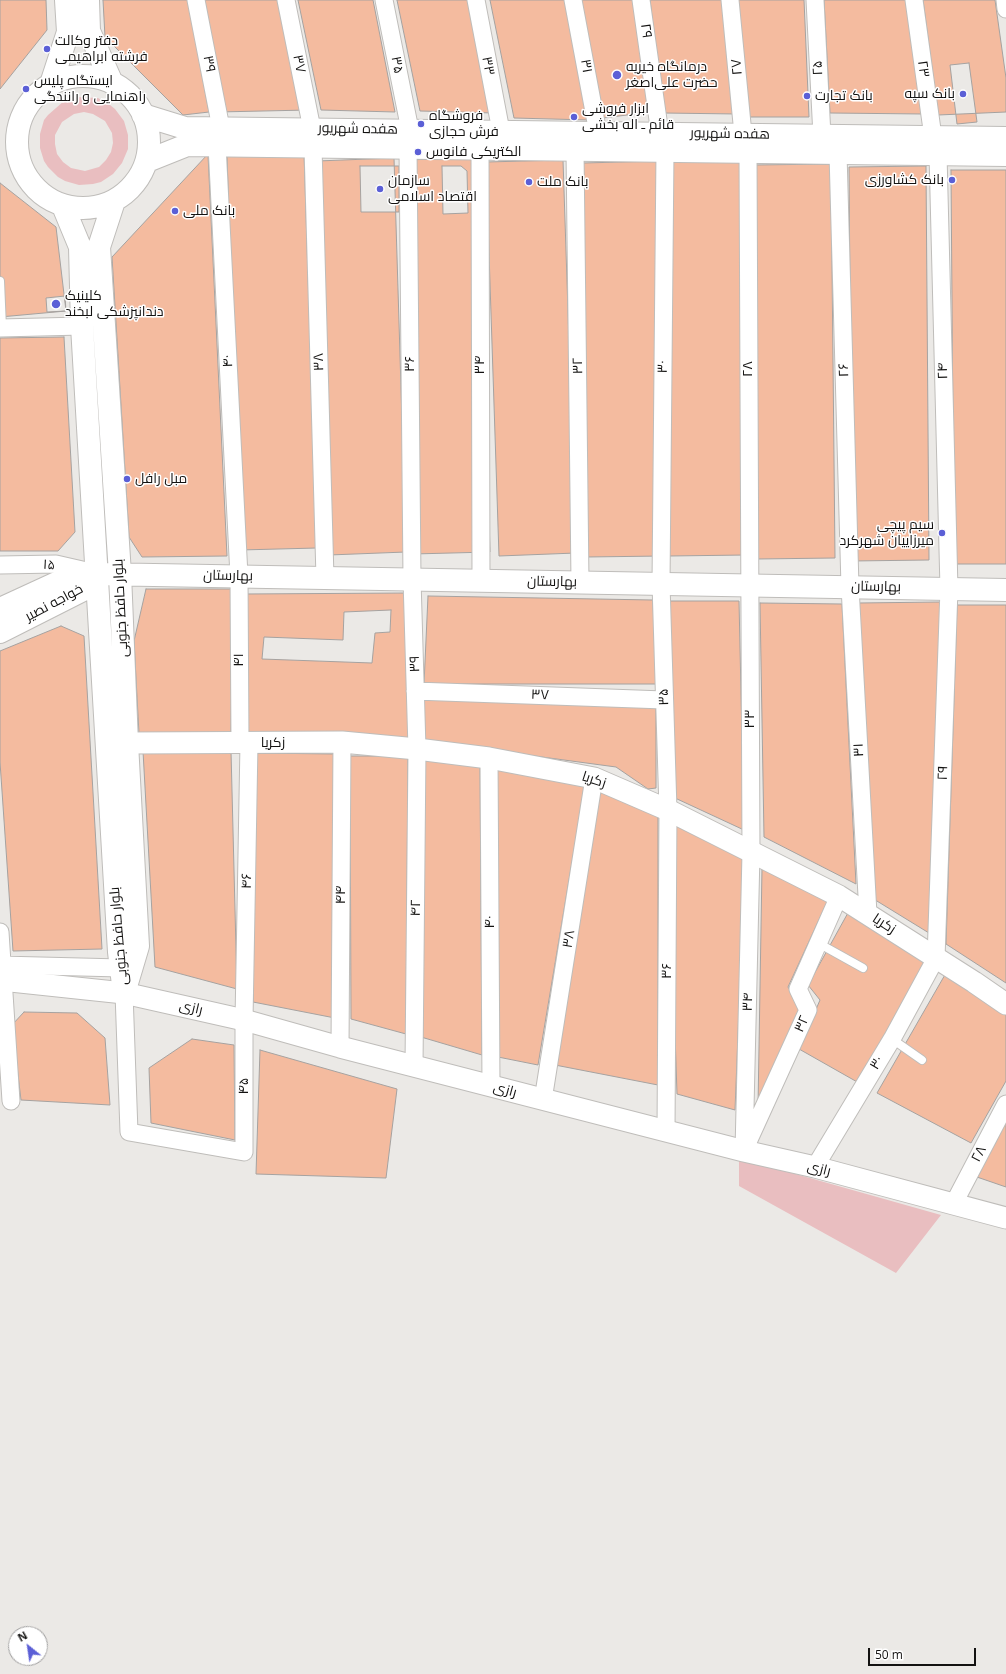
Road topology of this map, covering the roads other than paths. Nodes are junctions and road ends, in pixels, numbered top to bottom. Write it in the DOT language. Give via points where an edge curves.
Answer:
graph roads {
  1 [pos="66,0"];
  2 [pos="88,0"];
  3 [pos="196,0"];
  4 [pos="286,0"];
  5 [pos="384,0"];
  6 [pos="476,0"];
  7 [pos="573,0"];
  8 [pos="641,0"];
  9 [pos="730,0"];
  10 [pos="815,0"];
  11 [pos="914,0"];
  12 [pos="1005,0"];
  13 [pos="1006,9"];
  14 [pos="112,83"];
  15 [pos="51,84"];
  16 [pos="143,114"];
  17 [pos="500,132"];
  18 [pos="598,133"];
  19 [pos="8,136"];
  20 [pos="822,136"];
  21 [pos="219,137"];
  22 [pos="313,138"];
  23 [pos="1006,138"];
  24 [pos="409,139"];
  25 [pos="662,142"];
  26 [pos="745,143"];
  27 [pos="935,146"];
  28 [pos="480,148"];
  29 [pos="575,150"];
  30 [pos="838,153"];
  31 [pos="1006,155"];
  32 [pos="146,161"];
  33 [pos="114,201"];
  34 [pos="63,206"];
  35 [pos="0,281"];
  36 [pos="82,326"];
  37 [pos="1,328"];
  38 [pos="0,565"];
  39 [pos="97,574"];
  40 [pos="120,574"];
  41 [pos="239,576"];
  42 [pos="325,578"];
  43 [pos="412,579"];
  44 [pos="481,581"];
  45 [pos="580,582"];
  46 [pos="661,584"];
  47 [pos="749,585"];
  48 [pos="850,587"];
  49 [pos="64,589"];
  50 [pos="949,589"];
  51 [pos="1006,590"];
  52 [pos="0,609"];
  53 [pos="0,632"];
  54 [pos="416,691"];
  55 [pos="664,700"];
  56 [pos="342,742"];
  57 [pos="127,743"];
  58 [pos="244,743"];
  59 [pos="417,749"];
  60 [pos="489,758"];
  61 [pos="594,778"];
  62 [pos="668,810"];
  63 [pos="751,852"];
  64 [pos="839,896"];
  65 [pos="868,914"];
  66 [pos="0,932"];
  67 [pos="818,943"];
  68 [pos="936,958"];
  69 [pos="122,968"];
  70 [pos="863,968"];
  71 [pos="1,973"];
  72 [pos="124,993"];
  73 [pos="1006,1004"];
  74 [pos="244,1020"];
  75 [pos="892,1039"];
  76 [pos="340,1047"];
  77 [pos="922,1060"];
  78 [pos="414,1066"];
  79 [pos="491,1086"];
  80 [pos="543,1100"];
  81 [pos="11,1101"];
  82 [pos="1006,1104"];
  83 [pos="666,1131"];
  84 [pos="744,1151"];
  85 [pos="815,1167"];
  86 [pos="953,1205"];
  87 [pos="1006,1218"];
  1 -- 15 [label="main road" via="68,32"];
  2 -- 14 [label="main road" via="89,30"];
  3 -- 21 [label="street, ۳۹"];
  4 -- 22 [label="street, ۳۷"];
  5 -- 24 [label="street, ۳۵"];
  6 -- 17 [label="street, ۳۳"];
  7 -- 18 [label="street, ۳۱"];
  8 -- 25 [label="street, ۲۹"];
  9 -- 26 [label="street, ۲۷"];
  10 -- 20 [label="street, ۲۵"];
  11 -- 27 [label="street, ۲۳"];
  12 -- 13 [label="street"];
  14 -- 15 [label="main road" via="82,76"];
  14 -- 16 [label="main road" via="131,96"];
  15 -- 19 [label="main road" via="39,92"];
  16 -- 21 [label="main road, هفده شهریور"];
  16 -- 32 [label="main road" via="148,127 149,141"];
  17 -- 18 [label="main road, هفده شهریور"];
  17 -- 24 [label="main road, هفده شهریور"];
  18 -- 25 [label="main road, هفده شهریور"];
  19 -- 34 [label="main road" via="27,179 43,196"];
  20 -- 26 [label="main road, هفده شهریور"];
  20 -- 27 [label="main road, هفده شهریور"];
  21 -- 22 [label="main road, هفده شهریور"];
  21 -- 32 [label="main road, هفده شهریور" via="187,145"];
  21 -- 41 [label="street, ۴۰"];
  22 -- 24 [label="main road, هفده شهریور"];
  22 -- 42 [label="street, ۳۸"];
  23 -- 27 [label="main road, هفده شهریور"];
  24 -- 28 [label="main road, هفده شهریور"];
  24 -- 43 [label="street, ۳۶"];
  25 -- 26 [label="main road, هفده شهریور"];
  25 -- 29 [label="main road, هفده شهریور"];
  25 -- 46 [label="street, ۳۰"];
  26 -- 30 [label="main road, هفده شهریور"];
  26 -- 47 [label="street, ۲۸"];
  27 -- 30 [label="main road, هفده شهریور"];
  27 -- 31 [label="main road, هفده شهریور"];
  27 -- 50 [label="street, ۲۴"];
  28 -- 29 [label="main road, هفده شهریور"];
  28 -- 44 [label="street, ۳۴"];
  29 -- 45 [label="street, ۳۲"];
  30 -- 48 [label="street, ۲۶"];
  32 -- 33 [label="main road" via="140,177"];
  33 -- 34 [label="main road" via="89,208"];
  33 -- 40 [label="main road, بلوار حافظ جنوبی" via="99,247"];
  34 -- 36 [label="main road, بلوار حافظ جنوبی" via="80,247"];
  35 -- 37 [label="lane"];
  36 -- 37 [label="street"];
  36 -- 39 [label="main road, بلوار حافظ جنوبی"];
  38 -- 39 [label="street, ۱۵" via="56,564"];
  39 -- 40 [label="main road, بهارستان"];
  39 -- 49 [label="main road, خواجه نصیر" via="85,589"];
  39 -- 69 [label="main road, بلوار حافظ جنوبی" via="118,944"];
  40 -- 41 [label="main road, بهارستان"];
  40 -- 57 [label="main road, بلوار حافظ جنوبی"];
  41 -- 42 [label="main road, بهارستان"];
  41 -- 58 [label="street, ۴۱"];
  42 -- 43 [label="main road, بهارستان"];
  43 -- 44 [label="main road, بهارستان"];
  43 -- 54 [label="street, ۳۹"];
  44 -- 45 [label="main road, بهارستان"];
  45 -- 46 [label="main road, بهارستان"];
  46 -- 47 [label="main road, بهارستان"];
  46 -- 55 [label="street, ۳۵"];
  47 -- 48 [label="main road, بهارستان"];
  47 -- 63 [label="street, ۳۳"];
  48 -- 50 [label="main road, بهارستان"];
  48 -- 65 [label="street, ۳۱"];
  49 -- 52 [label="main road, خواجه نصیر"];
  49 -- 53 [label="main road, خواجه نصیر"];
  50 -- 51 [label="main road, بهارستان"];
  50 -- 68 [label="street, ۲۹"];
  54 -- 55 [label="street, ۳۷"];
  54 -- 59 [label="street, ۳۹"];
  55 -- 62 [label="street, ۳۵"];
  56 -- 58 [label="street, زکریا"];
  56 -- 59 [label="street, زکریا"];
  56 -- 76 [label="street, ۴۴"];
  57 -- 58 [label="street, زکریا"];
  57 -- 72 [label="main road, بلوار حافظ جنوبی" via="138,946"];
  58 -- 74 [label="street, ۴۶"];
  59 -- 60 [label="street, زکریا"];
  59 -- 78 [label="street, ۴۲"];
  60 -- 61 [label="street, زکریا"];
  60 -- 79 [label="street, ۴۰"];
  61 -- 62 [label="street, زکریا"];
  61 -- 80 [label="street, ۳۸"];
  62 -- 63 [label="street, زکریا"];
  62 -- 83 [label="street, ۳۶"];
  63 -- 64 [label="street, زکریا"];
  63 -- 84 [label="street, ۳۴"];
  64 -- 65 [label="street, زکریا"];
  64 -- 67 [label="street, ۳۲"];
  65 -- 68 [label="street, زکریا"];
  66 -- 71 [label="street"];
  67 -- 70 [label="lane"];
  67 -- 84 [label="street, ۳۲" via="798,989 808,1010"];
  68 -- 73 [label="street, زکریا"];
  68 -- 75 [label="street, ۳۰"];
  69 -- 71 [label="street"];
  69 -- 72 [label="main road, بلوار حافظ جنوبی"];
  71 -- 72 [label="street, رازی"];
  71 -- 81 [label="street"];
  72 -- 74 [label="street, رازی"];
  72 -- 74 [label="street, ۴۵" via="129,1132 244,1152"];
  74 -- 76 [label="street, رازی"];
  75 -- 77 [label="lane"];
  75 -- 85 [label="street, ۳۰"];
  76 -- 78 [label="street, رازی"];
  78 -- 79 [label="street, رازی"];
  79 -- 80 [label="street, رازی"];
  80 -- 83 [label="street, رازی"];
  82 -- 86 [label="street, ۲۸"];
  83 -- 84 [label="street, رازی"];
  84 -- 85 [label="street, رازی"];
  85 -- 86 [label="street, رازی"];
  86 -- 87 [label="street, رازی"];
}
